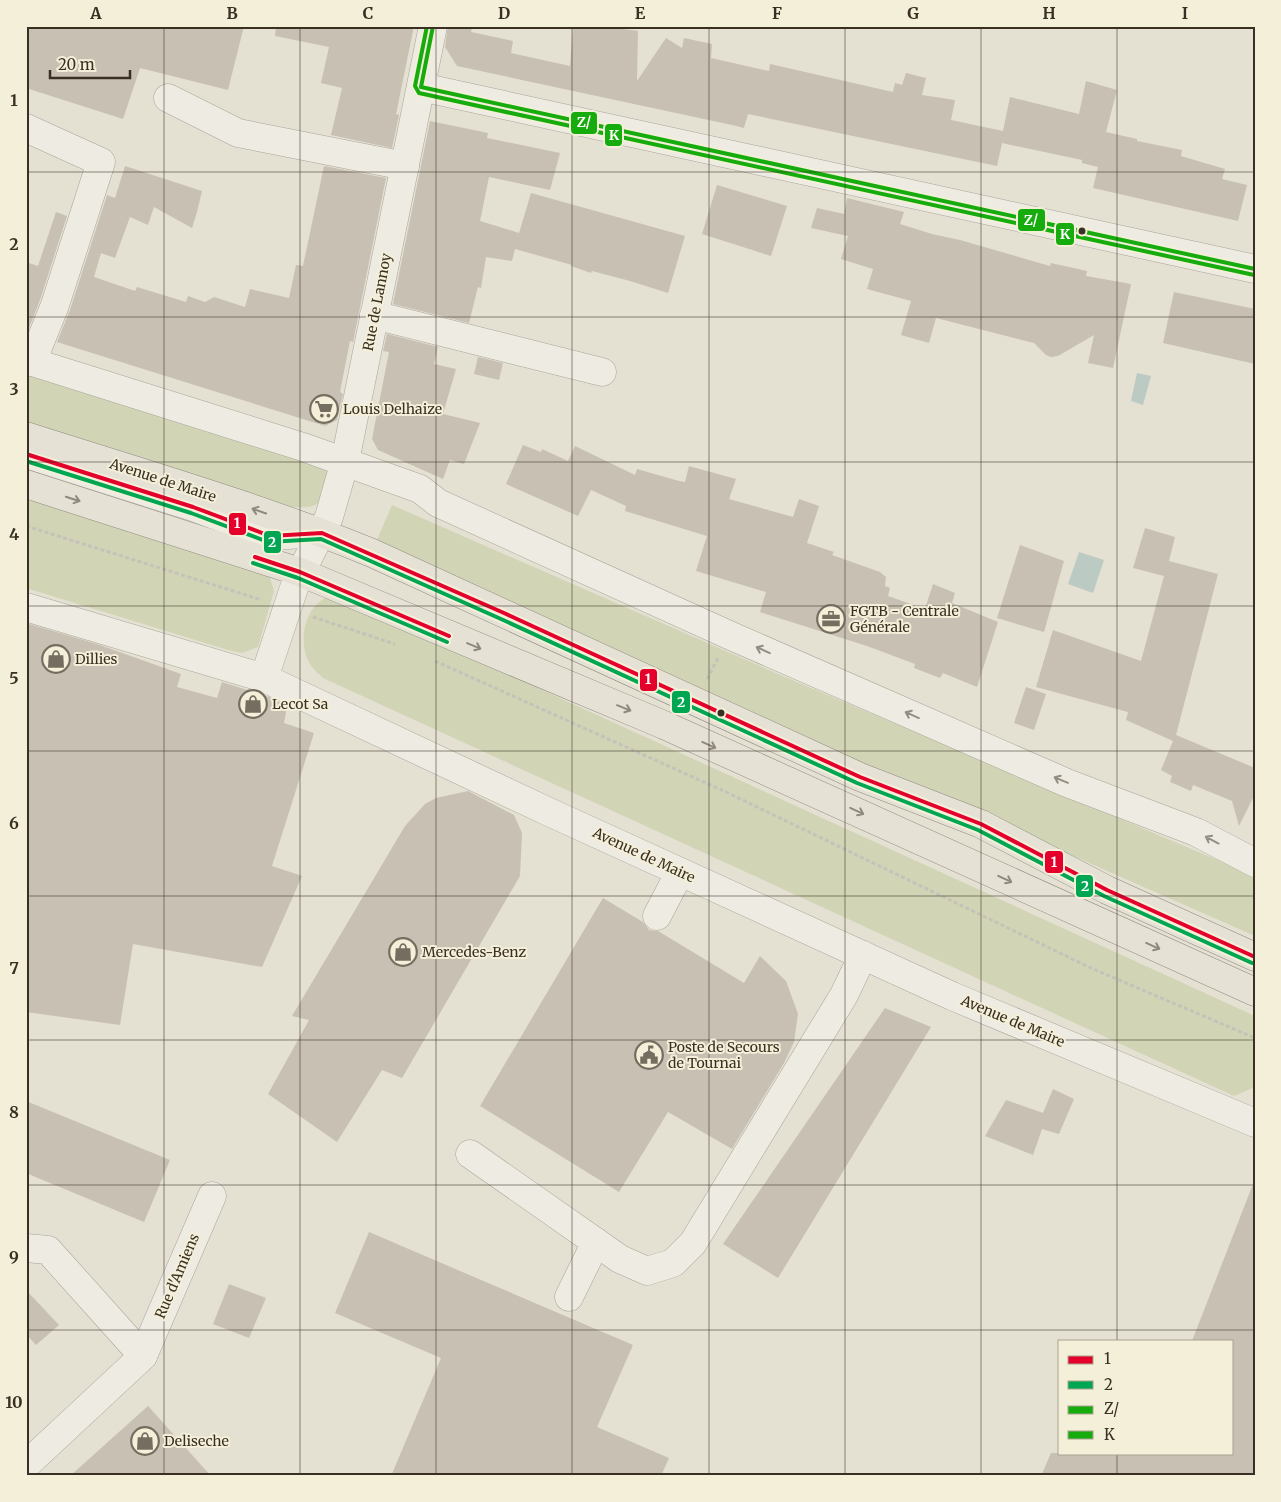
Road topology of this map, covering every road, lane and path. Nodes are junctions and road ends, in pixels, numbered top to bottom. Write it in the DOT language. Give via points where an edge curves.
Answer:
graph roads {
  1 [pos="433,26"];
  2 [pos="421,87"];
  3 [pos="168,98"];
  4 [pos="26,128"];
  5 [pos="405,166"];
  6 [pos="1255,269"];
  7 [pos="374,315"];
  8 [pos="29,361"];
  9 [pos="602,372"];
  10 [pos="26,436"];
  11 [pos="26,454"];
  12 [pos="345,461"];
  13 [pos="26,484"];
  14 [pos="26,526"];
  15 [pos="322,533"];
  16 [pos="300,572"];
  17 [pos="26,607"];
  18 [pos="286,608"];
  19 [pos="404,647"];
  20 [pos="431,659"];
  21 [pos="264,678"];
  22 [pos="1255,863"];
  23 [pos="680,872"];
  24 [pos="657,916"];
  25 [pos="863,955"];
  26 [pos="1255,957"];
  27 [pos="1255,992"];
  28 [pos="1255,1038"];
  29 [pos="1255,1122"];
  30 [pos="470,1154"];
  31 [pos="212,1196"];
  32 [pos="596,1242"];
  33 [pos="34,1245"];
  34 [pos="569,1297"];
  35 [pos="143,1356"];
  36 [pos="26,1465"];
  1 -- 2 [label="street, Rue de Lannoy"];
  2 -- 5 [label="street, Rue de Lannoy"];
  2 -- 6 [label="street"];
  3 -- 5 [label="street" via="238,133"];
  4 -- 8 [label="street" via="101,162 55,305"];
  5 -- 7 [label="street, Rue de Lannoy"];
  7 -- 9 [label="street"];
  7 -- 12 [label="street, Rue de Lannoy"];
  8 -- 12 [label="street"];
  15 -- 10 [label="main road, Avenue de Maire, one-way"];
  11 -- 15 [label="street" via="193,507 270,536"];
  12 -- 15 [label="street, Rue de Lannoy"];
  22 -- 12 [label="street, one-way" via="1196,832 1066,783 710,626 438,503 420,489"];
  13 -- 16 [label="main road, one-way"];
  14 -- 18 [label="path"];
  15 -- 16 [label="street, Rue de Lannoy"];
  15 -- 26 [label="main road, Avenue de Maire" via="860,777 981,824 1107,890"];
  16 -- 18 [label="street, Rue de Lannoy"];
  16 -- 27 [label="main road, one-way" via="664,725"];
  17 -- 21 [label="street, Avenue de Maire"];
  18 -- 19 [label="path"];
  18 -- 21 [label="street, Rue de Lannoy"];
  20 -- 28 [label="path" via="726,792 1091,968"];
  21 -- 23 [label="street, Avenue de Maire"];
  23 -- 24 [label="street"];
  23 -- 25 [label="street, Avenue de Maire"];
  25 -- 29 [label="street, Avenue de Maire" via="952,996"];
  25 -- 32 [label="street" via="844,996 693,1243 674,1263 646,1271 620,1259"];
  30 -- 32 [label="street"];
  31 -- 35 [label="street, Rue d'Amiens"];
  32 -- 34 [label="street"];
  33 -- 35 [label="street"];
  35 -- 36 [label="street, Rue d'Amiens"];
}
